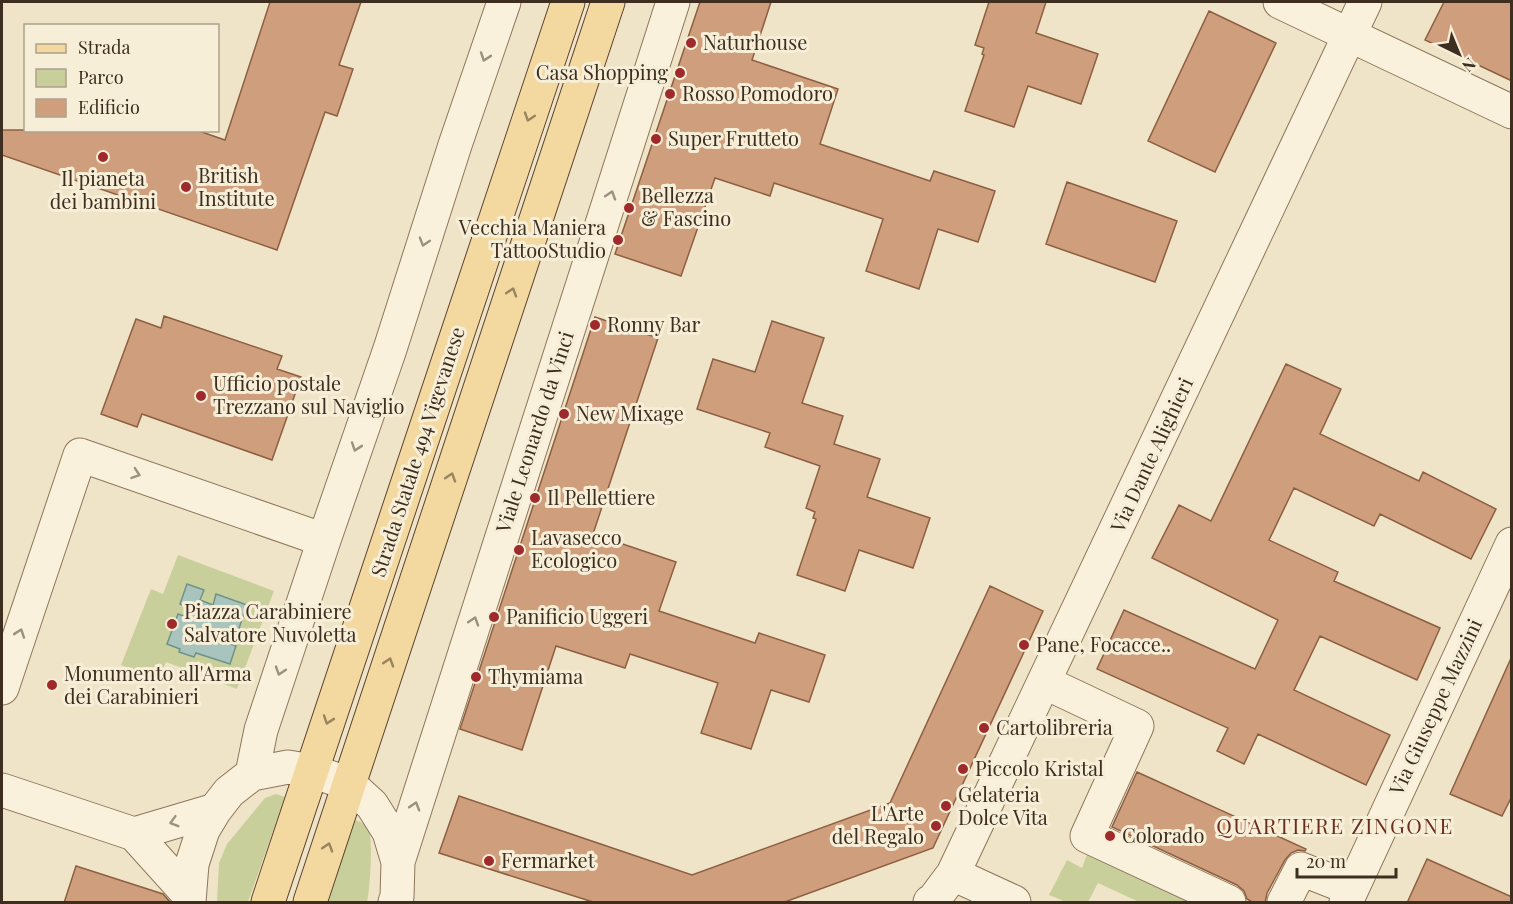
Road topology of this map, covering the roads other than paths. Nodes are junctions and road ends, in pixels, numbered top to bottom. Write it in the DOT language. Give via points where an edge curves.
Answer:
graph roads {
  1 [pos="504,2"];
  2 [pos="568,2"];
  3 [pos="608,2"];
  4 [pos="673,2"];
  5 [pos="1280,2"];
  6 [pos="1365,2"];
  7 [pos="1349,34"];
  8 [pos="1512,112"];
  9 [pos="324,540"];
  10 [pos="1512,544"];
  11 [pos="1501,593"];
  12 [pos="1044,682"];
  13 [pos="2,688"];
  14 [pos="312,771"];
  15 [pos="252,774"];
  16 [pos="348,784"];
  17 [pos="2,790"];
  18 [pos="215,810"];
  19 [pos="134,834"];
  20 [pos="398,862"];
  21 [pos="953,874"];
  22 [pos="1349,896"];
  23 [pos="189,899"];
  24 [pos="398,901"];
  25 [pos="268,903"];
  26 [pos="310,903"];
  27 [pos="930,903"];
  28 [pos="1014,903"];
  29 [pos="1229,903"];
  30 [pos="1284,903"];
  1 -- 9 [label="street, one-way"];
  2 -- 14 [label="main road, Strada Statale 494 Vigevanese, one-way"];
  16 -- 3 [label="main road, Strada Statale 494 Vigevanese, one-way"];
  20 -- 4 [label="street, Viale Leonardo da Vinci, one-way"];
  5 -- 7 [label="street"];
  6 -- 7 [label="street, Via Dante Alighieri"];
  7 -- 8 [label="street"];
  7 -- 12 [label="street, Via Dante Alighieri"];
  13 -- 9 [label="street, one-way" via="80,454"];
  9 -- 15 [label="street, one-way" via="261,730"];
  10 -- 11 [label="street, Via Giuseppe Mazzini"];
  11 -- 22 [label="street, Via Giuseppe Mazzini"];
  12 -- 21 [label="street, Via Dante Alighieri"];
  12 -- 29 [label="street" via="1137,726 1087,836"];
  14 -- 15 [label="street" via="288,767"];
  14 -- 16 [label="street"];
  14 -- 25 [label="main road, Strada Statale 494 Vigevanese"];
  15 -- 18 [label="street" via="229,792"];
  16 -- 20 [label="street" via="372,805 389,832"];
  26 -- 16 [label="main road, Strada Statale 494 Vigevanese, one-way"];
  17 -- 19 [label="street"];
  18 -- 19 [label="street, one-way"];
  18 -- 23 [label="street" via="203,830 192,864"];
  19 -- 23 [label="street"];
  20 -- 24 [label="street"];
  21 -- 27 [label="street, Via Dante Alighieri"];
  21 -- 28 [label="street"];
  22 -- 30 [label="street" via="1301,868"];
}
